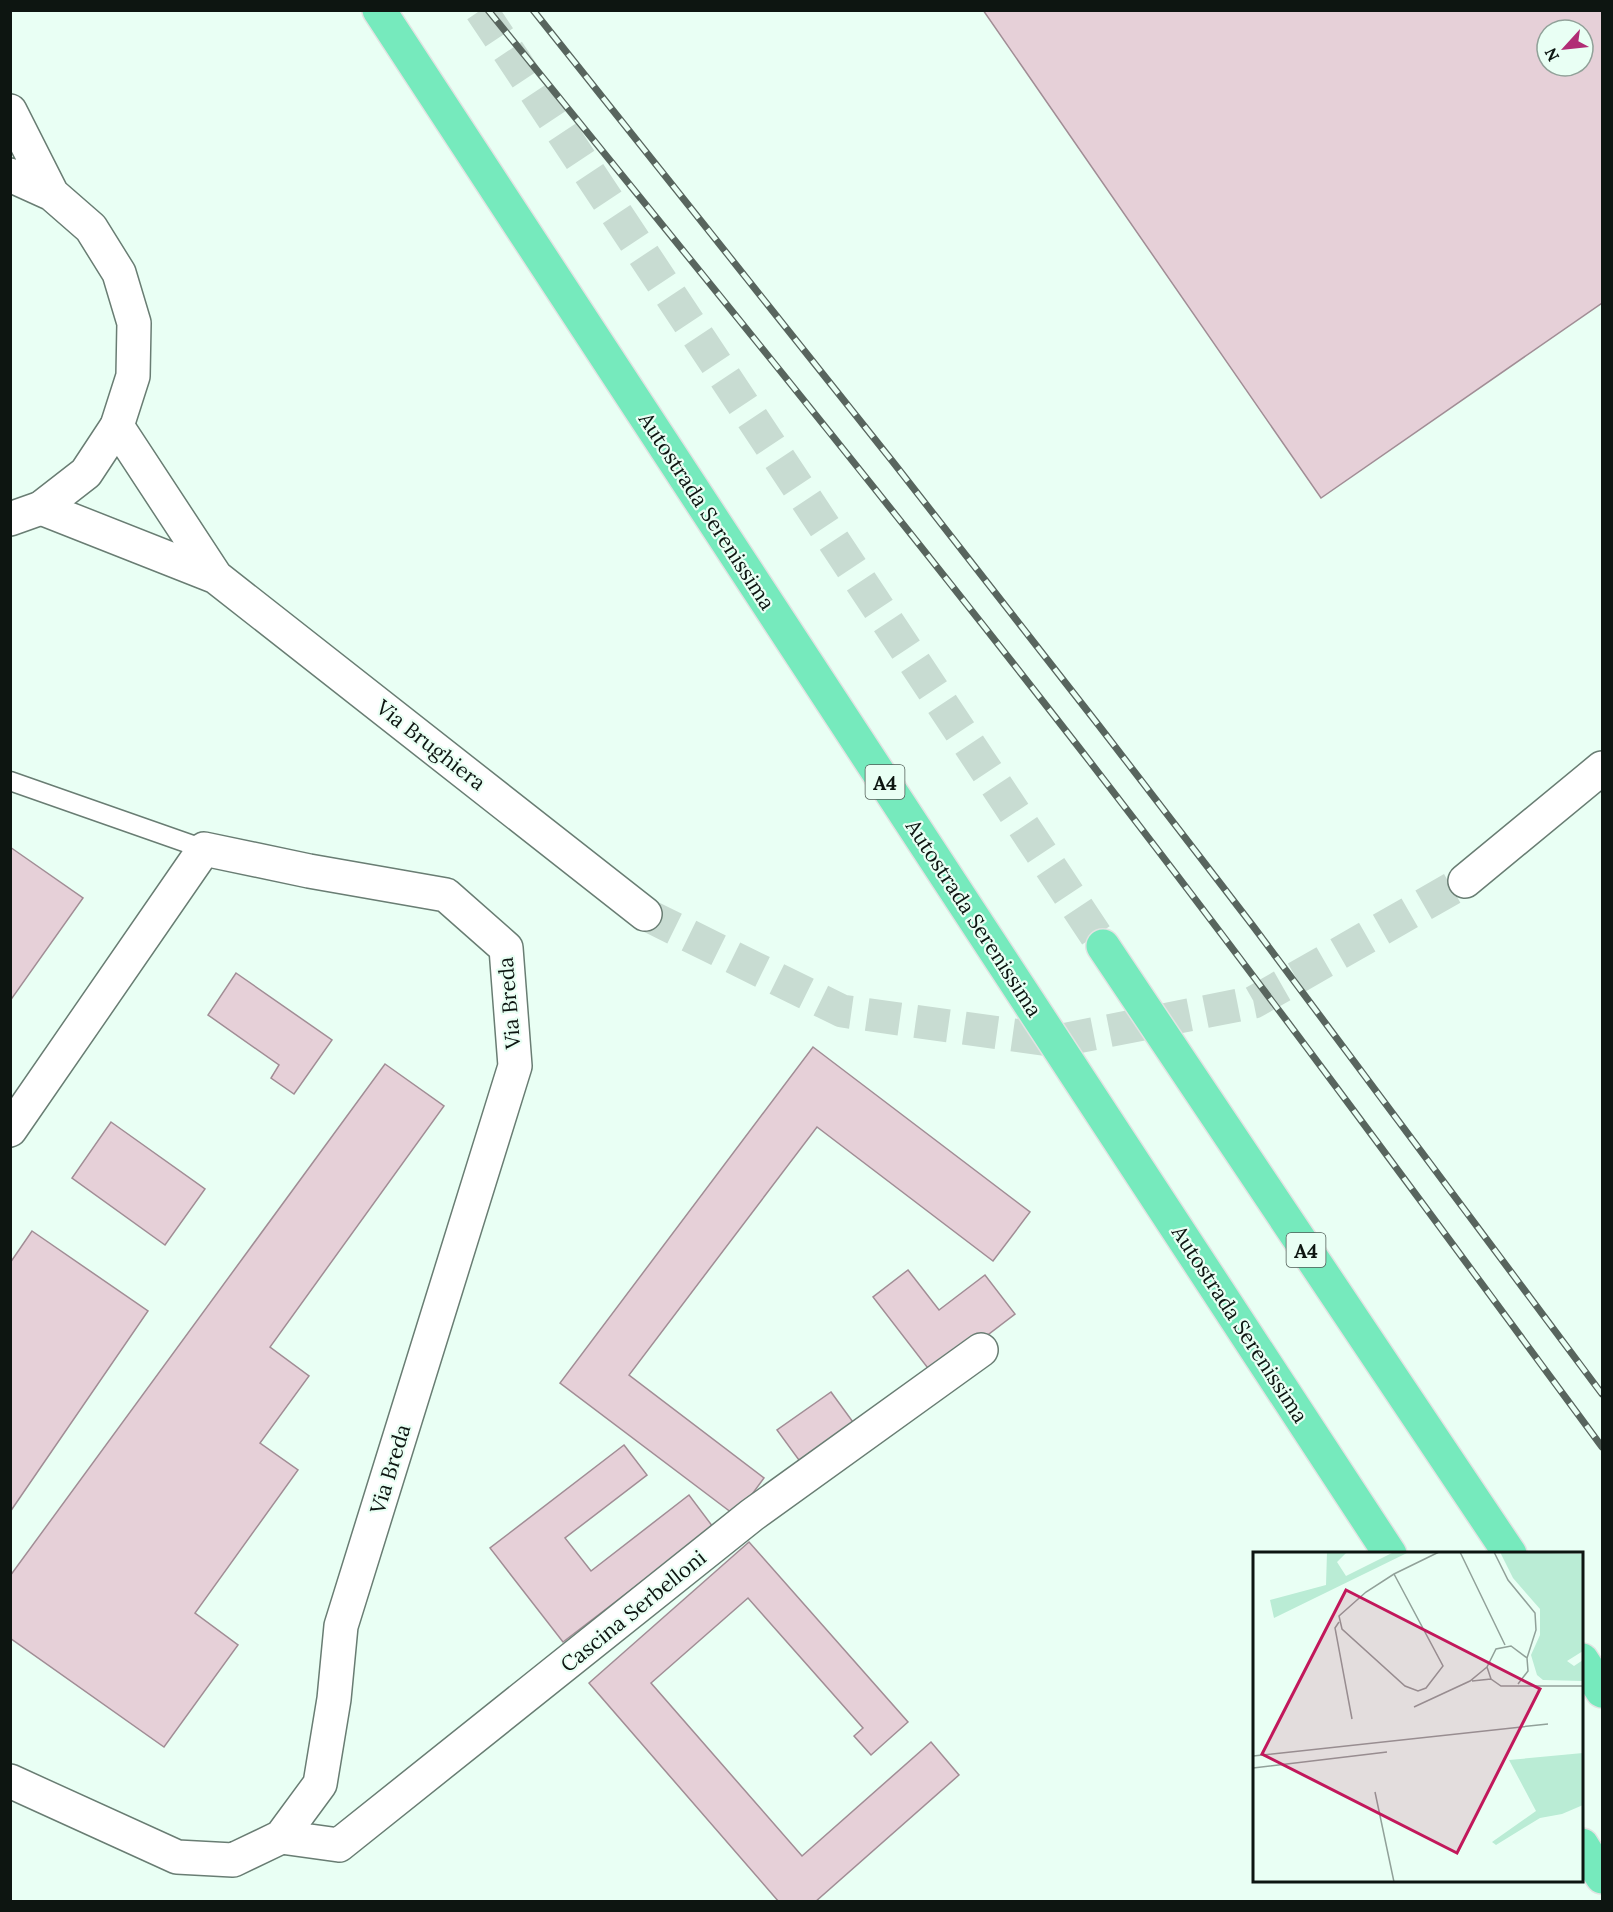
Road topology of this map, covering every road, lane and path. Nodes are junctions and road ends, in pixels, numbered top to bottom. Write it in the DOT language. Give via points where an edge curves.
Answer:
graph roads {
  1 [pos="379,10"];
  2 [pos="10,111"];
  3 [pos="10,175"];
  4 [pos="52,194"];
  5 [pos="117,426"];
  6 [pos="41,508"];
  7 [pos="10,519"];
  8 [pos="216,577"];
  9 [pos="1602,768"];
  10 [pos="10,781"];
  11 [pos="204,849"];
  12 [pos="1466,881"];
  13 [pos="645,914"];
  14 [pos="1103,946"];
  15 [pos="10,1130"];
  16 [pos="981,1350"];
  17 [pos="1389,1552"];
  18 [pos="1509,1552"];
  19 [pos="1583,1663"];
  20 [pos="1602,1691"];
  21 [pos="10,1781"];
  22 [pos="281,1837"];
  23 [pos="1583,1848"];
  24 [pos="1602,1877"];
  1 -- 17 [label="highway, Autostrada Serenissima / A4"];
  2 -- 4 [label="street"];
  3 -- 4 [label="street"];
  4 -- 5 [label="street" via="91,228 119,273 134,323 133,376"];
  5 -- 6 [label="street" via="86,473"];
  5 -- 8 [label="street, Via Brughiera"];
  6 -- 7 [label="street"];
  6 -- 8 [label="street, Via Brughiera"];
  8 -- 13 [label="street, Via Brughiera"];
  9 -- 12 [label="street"];
  10 -- 11 [label="lane"];
  11 -- 15 [label="street"];
  11 -- 22 [label="street, Via Breda" via="446,895 506,948 514,1066 341,1626 320,1784"];
  14 -- 18 [label="highway, A4"];
  16 -- 22 [label="street, Cascina Serbelloni" via="752,1515 339,1845"];
  19 -- 20 [label="highway"];
  21 -- 22 [label="street" via="177,1857 233,1860"];
  23 -- 24 [label="highway"];
}
